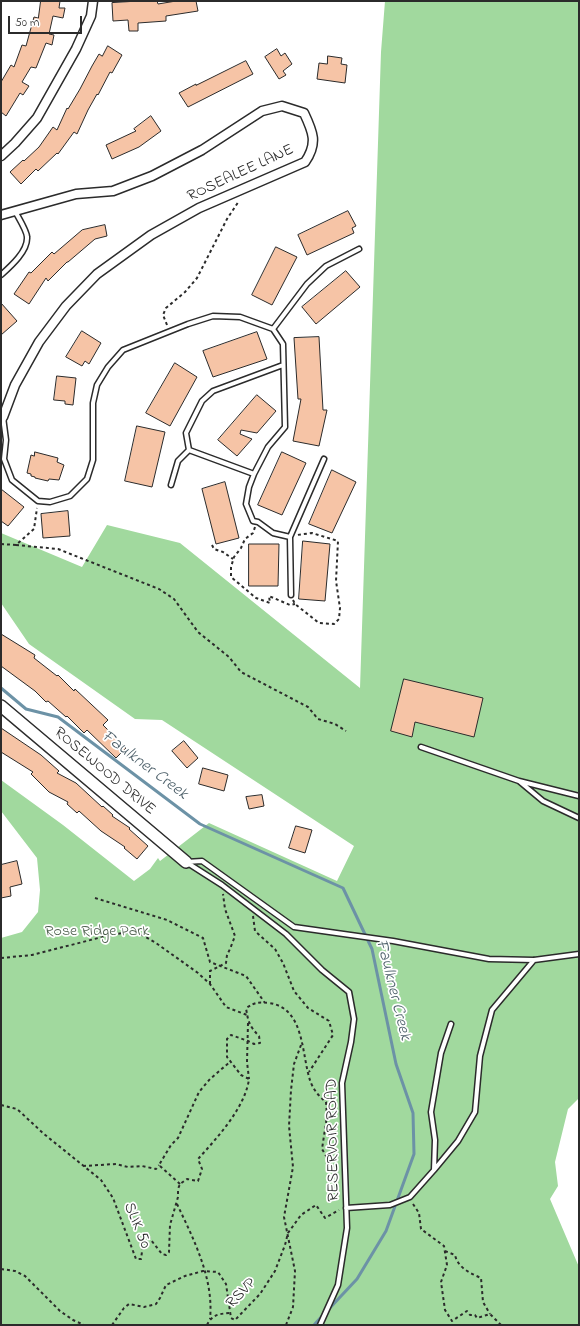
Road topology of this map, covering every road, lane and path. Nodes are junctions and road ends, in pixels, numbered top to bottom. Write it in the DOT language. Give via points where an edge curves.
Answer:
graph roads {
  1 [pos="93,1"];
  2 [pos="1,156"];
  3 [pos="248,186"];
  4 [pos="15,211"];
  5 [pos="1,215"];
  6 [pos="360,249"];
  7 [pos="1,275"];
  8 [pos="273,328"];
  9 [pos="169,331"];
  10 [pos="283,365"];
  11 [pos="3,418"];
  12 [pos="189,450"];
  13 [pos="324,459"];
  14 [pos="254,474"];
  15 [pos="170,486"];
  16 [pos="38,501"];
  17 [pos="258,522"];
  18 [pos="290,537"];
  19 [pos="1,544"];
  20 [pos="16,545"];
  21 [pos="212,545"];
  22 [pos="233,560"];
  23 [pos="291,595"];
  24 [pos="295,604"];
  25 [pos="1,706"];
  26 [pos="346,731"];
  27 [pos="421,747"];
  28 [pos="519,781"];
  29 [pos="579,796"];
  30 [pos="579,818"];
  31 [pos="186,862"];
  32 [pos="222,885"];
  33 [pos="96,898"];
  34 [pos="251,907"];
  35 [pos="579,954"];
  36 [pos="1,958"];
  37 [pos="534,960"];
  38 [pos="220,967"];
  39 [pos="210,984"];
  40 [pos="265,1003"];
  41 [pos="247,1015"];
  42 [pos="248,1022"];
  43 [pos="450,1024"];
  44 [pos="248,1041"];
  45 [pos="302,1044"];
  46 [pos="231,1061"];
  47 [pos="308,1073"];
  48 [pos="249,1079"];
  49 [pos="1,1105"];
  50 [pos="159,1165"];
  51 [pos="83,1166"];
  52 [pos="434,1170"];
  53 [pos="180,1184"];
  54 [pos="346,1187"];
  55 [pos="409,1198"];
  56 [pos="177,1204"];
  57 [pos="346,1208"];
  58 [pos="288,1233"];
  59 [pos="445,1251"];
  60 [pos="1,1269"];
  61 [pos="203,1270"];
  62 [pos="229,1313"];
  63 [pos="490,1314"];
  64 [pos="210,1319"];
  65 [pos="84,1325"];
  66 [pos="112,1325"];
  67 [pos="207,1325"];
  68 [pos="286,1325"];
  69 [pos="320,1325"];
  70 [pos="501,1325"];
  1 -- 2 [label="street" via="90,16 76,49 37,118"];
  3 -- 4 [label="street, ROSEALEE LANE" via="305,162 312,152 312,132 304,113 282,106 262,112 202,150 152,176 112,191 76,194"];
  3 -- 9 [label="path" via="227,219 196,278 186,292 166,308 163,315"];
  3 -- 11 [label="street, ROSEALEE LANE" via="200,208 151,235 97,274 66,306 39,342 15,385"];
  4 -- 5 [label="street, ROSEALEE LANE"];
  4 -- 7 [label="lane" via="27,236 26,245 18,259"];
  6 -- 8 [label="lane" via="326,266 307,284"];
  8 -- 9 [label="lane" via="240,317 213,316"];
  8 -- 10 [label="lane" via="283,344"];
  9 -- 16 [label="lane" via="123,350 108,367 97,385 93,403 93,460 87,479 70,496 50,502"];
  10 -- 12 [label="lane" via="213,391 202,401 186,433"];
  10 -- 14 [label="lane" via="285,426 268,447"];
  11 -- 16 [label="lane" via="6,440 4,459 12,480"];
  12 -- 14 [label="lane"];
  12 -- 15 [label="lane" via="178,461"];
  13 -- 18 [label="lane"];
  14 -- 17 [label="lane" via="246,504 253,521"];
  16 -- 20 [label="path" via="34,529"];
  17 -- 18 [label="lane" via="273,533"];
  17 -- 22 [label="path"];
  18 -- 23 [label="lane"];
  18 -- 24 [label="path" via="312,533 338,541 336,582 339,619 334,624 319,623"];
  19 -- 20 [label="path"];
  20 -- 26 [label="path" via="58,549 159,589 174,599 198,632 229,657 241,672 308,707 318,719 335,724"];
  21 -- 22 [label="path" via="214,549"];
  22 -- 24 [label="path" via="231,577 256,598 270,603 269,596 290,605"];
  23 -- 24 [label="path"];
  25 -- 31 [label="street, ROSEWOOD DRIVE"];
  27 -- 28 [label="lane"];
  28 -- 29 [label="lane"];
  28 -- 30 [label="lane" via="543,801"];
  31 -- 32 [label="lane, RESERVOIR ROAD"];
  31 -- 37 [label="lane" via="202,861 294,927 489,959"];
  32 -- 34 [label="lane, RESERVOIR ROAD"];
  32 -- 38 [label="path" via="225,909 234,936 226,963"];
  33 -- 38 [label="path" via="167,920 203,938 210,962"];
  34 -- 47 [label="path" via="255,931 275,949 294,991 308,1008 330,1021 333,1035"];
  34 -- 54 [label="lane, RESERVOIR ROAD" via="286,934 322,970 349,992 354,1019 342,1083"];
  35 -- 37 [label="lane"];
  36 -- 39 [label="path" via="32,955 135,931 156,943"];
  37 -- 52 [label="lane" via="492,1010 480,1056 475,1112 458,1141"];
  38 -- 39 [label="path" via="210,971"];
  38 -- 40 [label="path" via="246,976"];
  39 -- 41 [label="path" via="226,1007"];
  40 -- 41 [label="path" via="256,1002 246,1008"];
  40 -- 45 [label="path" via="284,1009 292,1016"];
  41 -- 42 [label="path"];
  42 -- 44 [label="path"];
  42 -- 44 [label="path" via="259,1036 260,1043"];
  43 -- 52 [label="lane" via="441,1053 431,1112 435,1140"];
  44 -- 46 [label="path" via="231,1035 227,1039 227,1056"];
  44 -- 48 [label="path"];
  45 -- 47 [label="path"];
  45 -- 58 [label="path" via="294,1064 291,1090 289,1126 293,1167 284,1216"];
  46 -- 48 [label="path" via="241,1075"];
  46 -- 50 [label="path" via="199,1092 178,1138"];
  47 -- 54 [label="path" via="316,1093 326,1102 327,1116 322,1149"];
  48 -- 53 [label="path" via="248,1087 235,1112 198,1158 202,1169 198,1181 187,1178"];
  49 -- 51 [label="path, SLIK 50" via="17,1109"];
  50 -- 51 [label="path" via="156,1169 116,1164"];
  50 -- 53 [label="path"];
  51 -- 56 [label="path, SLIK 50" via="101,1180 113,1198 136,1259 141,1259 144,1237 147,1235 162,1254 166,1255 169,1252 170,1225"];
  52 -- 55 [label="lane"];
  53 -- 56 [label="path, SLIK 50"];
  54 -- 57 [label="lane, RESERVOIR ROAD"];
  55 -- 57 [label="lane" via="390,1205"];
  55 -- 59 [label="path" via="419,1213 421,1229 444,1246"];
  56 -- 61 [label="path" via="195,1243"];
  57 -- 58 [label="path, RSVP" via="326,1218 316,1205 301,1215"];
  57 -- 69 [label="lane, RESERVOIR ROAD" via="347,1228 338,1285"];
  58 -- 62 [label="path, RSVP" via="275,1271 260,1294 235,1320"];
  58 -- 68 [label="path" via="295,1271 293,1307"];
  59 -- 63 [label="path" via="455,1255 456,1262 481,1278 483,1302"];
  59 -- 63 [label="path" via="447,1265 440,1282 445,1310 452,1321 467,1311 477,1318"];
  60 -- 65 [label="path" via="25,1276 60,1311"];
  61 -- 62 [label="path, RSVP" via="218,1272 226,1284"];
  61 -- 64 [label="path" via="210,1291"];
  61 -- 66 [label="path" via="166,1285 156,1304 144,1307 129,1304"];
  62 -- 64 [label="path" via="217,1314"];
  63 -- 70 [label="path"];
  64 -- 67 [label="path"];
}
